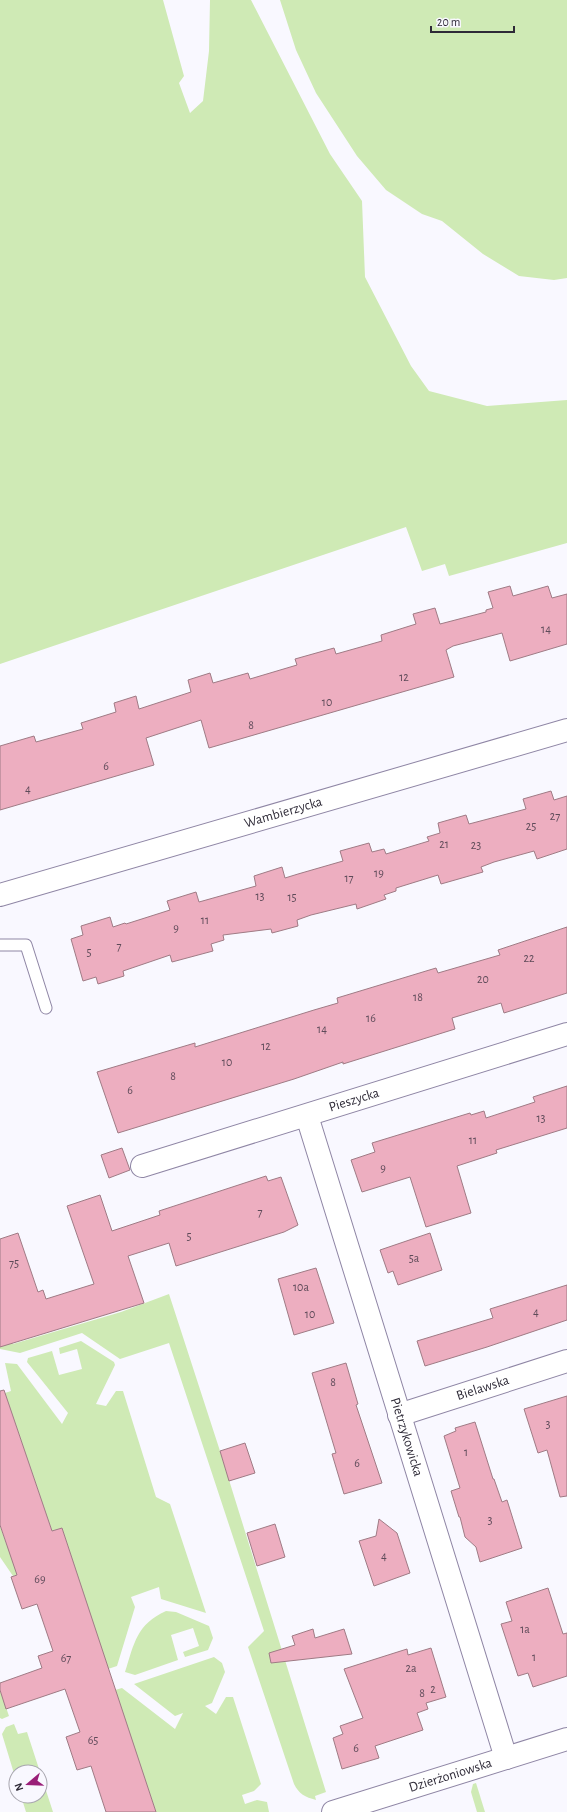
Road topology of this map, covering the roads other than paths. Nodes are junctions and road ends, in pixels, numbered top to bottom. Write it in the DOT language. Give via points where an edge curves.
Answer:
graph roads {
  1 [pos="567,730"];
  2 [pos="0,895"];
  3 [pos="0,945"];
  4 [pos="46,1008"];
  5 [pos="567,1034"];
  6 [pos="307,1116"];
  7 [pos="142,1166"];
  8 [pos="567,1361"];
  9 [pos="399,1415"];
  10 [pos="567,1739"];
  11 [pos="506,1758"];
  12 [pos="333,1812"];
  1 -- 2 [label="street, Wambierzycka"];
  3 -- 4 [label="lane" via="26,945"];
  5 -- 6 [label="street, Pieszycka"];
  6 -- 7 [label="street, Pieszycka"];
  6 -- 9 [label="street, Pietrzykowicka"];
  8 -- 9 [label="street, Bielawska"];
  9 -- 11 [label="street, Pietrzykowicka"];
  10 -- 11 [label="street, Dzierżoniowska"];
  11 -- 12 [label="street, Dzierżoniowska"];
}
